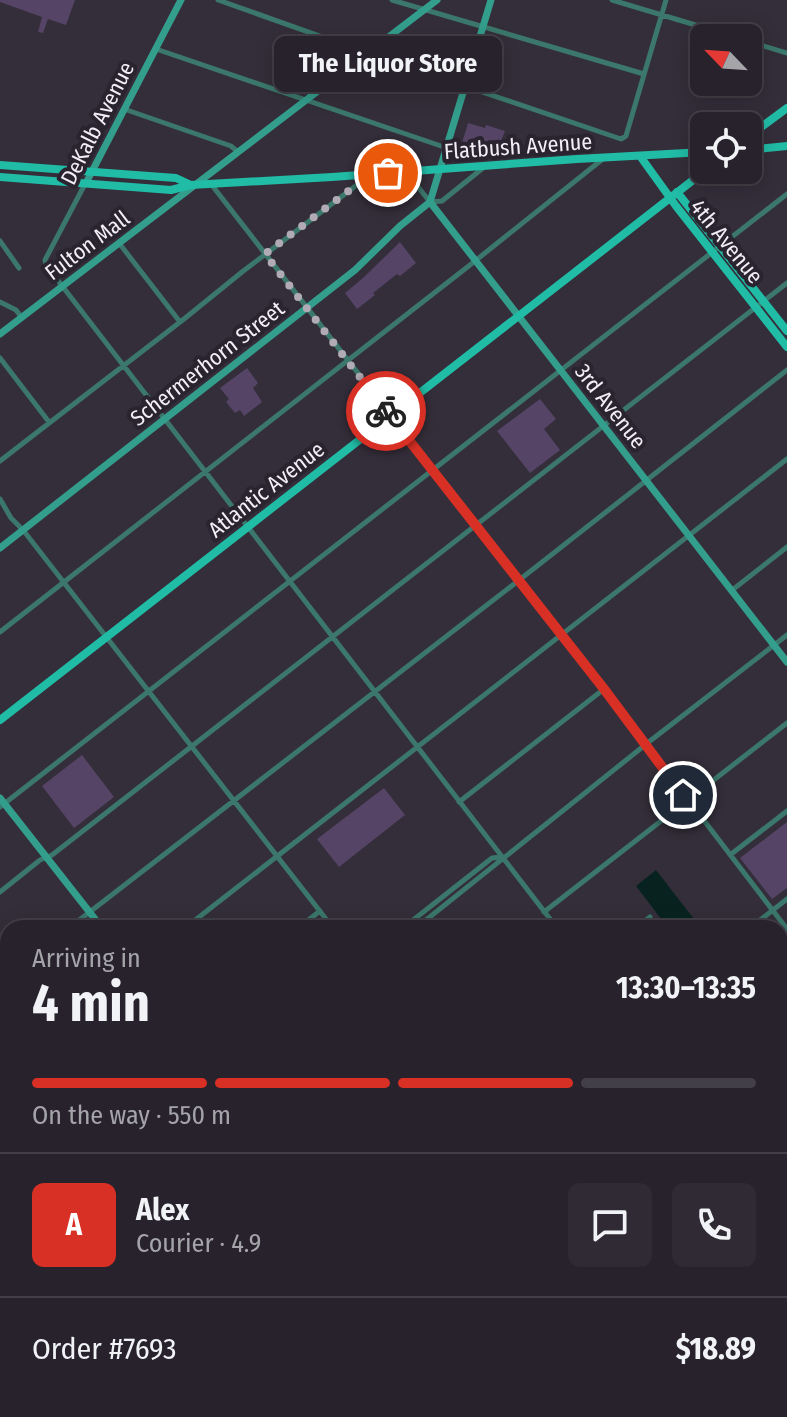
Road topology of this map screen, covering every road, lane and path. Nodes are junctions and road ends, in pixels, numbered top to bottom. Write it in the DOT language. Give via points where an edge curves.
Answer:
graph roads {
  1 [pos="181,0"];
  2 [pos="218,0"];
  3 [pos="392,0"];
  4 [pos="437,0"];
  5 [pos="491,0"];
  6 [pos="612,0"];
  7 [pos="666,0"];
  8 [pos="424,9"];
  9 [pos="662,15"];
  10 [pos="692,24"];
  11 [pos="483,26"];
  12 [pos="762,45"];
  13 [pos="156,49"];
  14 [pos="368,53"];
  15 [pos="787,53"];
  16 [pos="645,74"];
  17 [pos="465,87"];
  18 [pos="305,100"];
  19 [pos="786,108"];
  20 [pos="124,109"];
  21 [pos="762,126"];
  22 [pos="787,146"];
  23 [pos="447,148"];
  24 [pos="762,149"];
  25 [pos="238,152"];
  26 [pos="690,153"];
  27 [pos="640,156"];
  28 [pos="604,158"];
  29 [pos="0,165"];
  30 [pos="487,165"];
  31 [pos="440,169"];
  32 [pos="92,172"];
  33 [pos="406,172"];
  34 [pos="371,174"];
  35 [pos="0,177"];
  36 [pos="690,182"];
  37 [pos="86,183"];
  38 [pos="193,184"];
  39 [pos="211,184"];
  40 [pos="787,194"];
  41 [pos="674,195"];
  42 [pos="430,202"];
  43 [pos="0,241"];
  44 [pos="119,243"];
  45 [pos="717,249"];
  46 [pos="265,254"];
  47 [pos="476,261"];
  48 [pos="19,268"];
  49 [pos="787,283"];
  50 [pos="62,286"];
  51 [pos="0,302"];
  52 [pos="761,303"];
  53 [pos="307,308"];
  54 [pos="519,316"];
  55 [pos="22,318"];
  56 [pos="180,322"];
  57 [pos="787,331"];
  58 [pos="0,334"];
  59 [pos="787,347"];
  60 [pos="0,358"];
  61 [pos="348,361"];
  62 [pos="124,366"];
  63 [pos="787,370"];
  64 [pos="561,371"];
  65 [pos="390,416"];
  66 [pos="165,418"];
  67 [pos="49,422"];
  68 [pos="604,425"];
  69 [pos="787,459"];
  70 [pos="0,461"];
  71 [pos="433,471"];
  72 [pos="205,472"];
  73 [pos="646,480"];
  74 [pos="0,499"];
  75 [pos="248,526"];
  76 [pos="475,526"];
  77 [pos="23,530"];
  78 [pos="689,535"];
  79 [pos="787,547"];
  80 [pos="0,548"];
  81 [pos="291,581"];
  82 [pos="518,581"];
  83 [pos="63,582"];
  84 [pos="731,591"];
  85 [pos="0,632"];
  86 [pos="561,635"];
  87 [pos="787,635"];
  88 [pos="333,636"];
  89 [pos="106,638"];
  90 [pos="774,645"];
  91 [pos="787,662"];
  92 [pos="604,689"];
  93 [pos="376,691"];
  94 [pos="148,692"];
  95 [pos="0,720"];
  96 [pos="787,723"];
  97 [pos="646,745"];
  98 [pos="191,747"];
  99 [pos="418,747"];
  100 [pos="688,800"];
  101 [pos="233,802"];
  102 [pos="459,802"];
  103 [pos="2,803"];
  104 [pos="787,811"];
  105 [pos="730,855"];
  106 [pos="47,857"];
  107 [pos="277,857"];
  108 [pos="502,857"];
  109 [pos="0,892"];
  110 [pos="787,899"];
  111 [pos="773,910"];
  112 [pos="320,911"];
  113 [pos="544,912"];
  114 [pos="90,913"];
  115 [pos="650,917"];
  116 [pos="80,920"];
  117 [pos="96,920"];
  118 [pos="195,920"];
  119 [pos="308,920"];
  120 [pos="327,920"];
  121 [pos="413,920"];
  122 [pos="426,920"];
  123 [pos="550,920"];
  124 [pos="646,920"];
  125 [pos="760,920"];
  126 [pos="780,920"];
  1 -- 13 [label="main road, DeKalb Avenue"];
  2 -- 14 [label="street"];
  3 -- 8 [label="street"];
  4 -- 8 [label="main road, Fulton Mall"];
  5 -- 11 [label="main road"];
  6 -- 9 [label="street"];
  7 -- 9 [label="street"];
  8 -- 11 [label="street"];
  8 -- 14 [label="main road, Fulton Mall"];
  9 -- 10 [label="street"];
  9 -- 16 [label="street"];
  11 -- 16 [label="street"];
  11 -- 17 [label="main road"];
  12 -- 15 [label="street"];
  13 -- 18 [label="street"];
  13 -- 20 [label="main road, DeKalb Avenue"];
  14 -- 17 [label="street"];
  14 -- 18 [label="main road, Fulton Mall"];
  16 -- 17 [label="street" via="623,138"];
  17 -- 23 [label="main road"];
  18 -- 23 [label="street"];
  18 -- 25 [label="main road, Fulton Mall"];
  19 -- 21 [label="main road"];
  20 -- 25 [label="street"];
  20 -- 32 [label="main road, DeKalb Avenue"];
  22 -- 24 [label="main road"];
  23 -- 31 [label="main road"];
  25 -- 38 [label="main road, Fulton Mall"];
  26 -- 27 [label="main road, Flatbush Avenue"];
  27 -- 28 [label="main road, Flatbush Avenue"];
  27 -- 41 [label="main road, 4th Avenue"];
  28 -- 30 [label="main road, Flatbush Avenue"];
  28 -- 47 [label="street"];
  29 -- 32 [label="main road"];
  30 -- 31 [label="main road, Flatbush Avenue"];
  30 -- 42 [label="street" via="442,201"];
  31 -- 33 [label="main road, Flatbush Avenue"];
  31 -- 42 [label="main road"];
  32 -- 37 [label="main road, DeKalb Avenue"];
  32 -- 38 [label="main road"];
  33 -- 34 [label="main road, Flatbush Avenue"];
  33 -- 42 [label="street, 3rd Avenue"];
  34 -- 39 [label="main road, Flatbush Avenue"];
  34 -- 46 [label="street"];
  35 -- 37 [label="main road"];
  36 -- 41 [label="main road, Atlantic Avenue"];
  37 -- 38 [label="main road" via="171,190"];
  37 -- 50 [label="street, DeKalb Avenue" via="45,263"];
  38 -- 39 [label="main road, Flatbush Avenue"];
  38 -- 44 [label="main road, Fulton Mall"];
  39 -- 46 [label="street"];
  40 -- 45 [label="street"];
  41 -- 45 [label="main road, 4th Avenue"];
  41 -- 54 [label="main road, Atlantic Avenue"];
  42 -- 47 [label="main road, 3rd Avenue"];
  42 -- 53 [label="main road, Schermerhorn Street"];
  43 -- 48 [label="street"];
  44 -- 50 [label="main road, Fulton Mall"];
  44 -- 56 [label="street"];
  45 -- 52 [label="main road, 4th Avenue"];
  45 -- 64 [label="street"];
  46 -- 53 [label="street"];
  46 -- 56 [label="street"];
  47 -- 54 [label="main road, 3rd Avenue"];
  47 -- 61 [label="street"];
  49 -- 52 [label="street"];
  50 -- 55 [label="main road, Fulton Mall"];
  50 -- 62 [label="street"];
  51 -- 55 [label="street"];
  52 -- 57 [label="main road, 4th Avenue"];
  52 -- 59 [label="main road, 4th Avenue"];
  52 -- 68 [label="street"];
  53 -- 61 [label="street"];
  53 -- 66 [label="main road, Schermerhorn Street"];
  54 -- 64 [label="main road, 3rd Avenue"];
  54 -- 65 [label="main road, Atlantic Avenue"];
  55 -- 58 [label="main road, Fulton Mall"];
  56 -- 62 [label="street"];
  60 -- 67 [label="street"];
  61 -- 65 [label="street"];
  61 -- 72 [label="street"];
  62 -- 66 [label="street"];
  62 -- 67 [label="street"];
  63 -- 73 [label="street"];
  64 -- 68 [label="main road, 3rd Avenue"];
  64 -- 71 [label="street"];
  65 -- 71 [label="street"];
  65 -- 75 [label="main road, Atlantic Avenue"];
  66 -- 72 [label="street"];
  66 -- 77 [label="main road, Schermerhorn Street"];
  67 -- 70 [label="street"];
  68 -- 73 [label="main road, 3rd Avenue"];
  68 -- 76 [label="street"];
  69 -- 78 [label="street"];
  71 -- 76 [label="street"];
  71 -- 81 [label="street"];
  72 -- 75 [label="street"];
  72 -- 83 [label="street"];
  73 -- 78 [label="main road, 3rd Avenue"];
  73 -- 82 [label="street"];
  74 -- 77 [label="street"];
  75 -- 81 [label="street"];
  75 -- 89 [label="main road, Atlantic Avenue"];
  76 -- 82 [label="street"];
  76 -- 88 [label="street"];
  77 -- 80 [label="main road, Schermerhorn Street"];
  77 -- 83 [label="street"];
  78 -- 84 [label="main road, 3rd Avenue"];
  78 -- 86 [label="street"];
  79 -- 84 [label="street"];
  81 -- 88 [label="street"];
  81 -- 94 [label="street"];
  82 -- 86 [label="street"];
  82 -- 93 [label="street"];
  83 -- 85 [label="street"];
  83 -- 89 [label="street"];
  84 -- 90 [label="main road, 3rd Avenue"];
  86 -- 92 [label="street"];
  86 -- 99 [label="street"];
  87 -- 90 [label="street"];
  88 -- 93 [label="street"];
  88 -- 98 [label="street"];
  89 -- 94 [label="street"];
  89 -- 95 [label="main road, Atlantic Avenue"];
  90 -- 91 [label="main road, 3rd Avenue"];
  90 -- 97 [label="street"];
  92 -- 97 [label="street"];
  92 -- 102 [label="street"];
  93 -- 99 [label="street"];
  93 -- 101 [label="street"];
  94 -- 98 [label="street"];
  94 -- 103 [label="street"];
  96 -- 100 [label="street"];
  97 -- 100 [label="street"];
  97 -- 108 [label="street"];
  98 -- 101 [label="street"];
  98 -- 106 [label="street"];
  99 -- 102 [label="street"];
  99 -- 107 [label="street"];
  100 -- 105 [label="street"];
  100 -- 113 [label="street"];
  101 -- 107 [label="street"];
  101 -- 114 [label="street"];
  102 -- 108 [label="street"];
  103 -- 106 [label="main road"];
  104 -- 105 [label="street"];
  105 -- 111 [label="street"];
  106 -- 109 [label="street"];
  106 -- 114 [label="main road"];
  107 -- 112 [label="street"];
  107 -- 118 [label="street"];
  108 -- 113 [label="street"];
  108 -- 121 [label="street" via="492,858"];
  108 -- 122 [label="street"];
  110 -- 111 [label="street"];
  111 -- 125 [label="street"];
  111 -- 126 [label="street"];
  112 -- 119 [label="street"];
  112 -- 120 [label="street"];
  113 -- 123 [label="street"];
  114 -- 116 [label="street"];
  114 -- 117 [label="main road"];
  115 -- 124 [label="street"];
}
